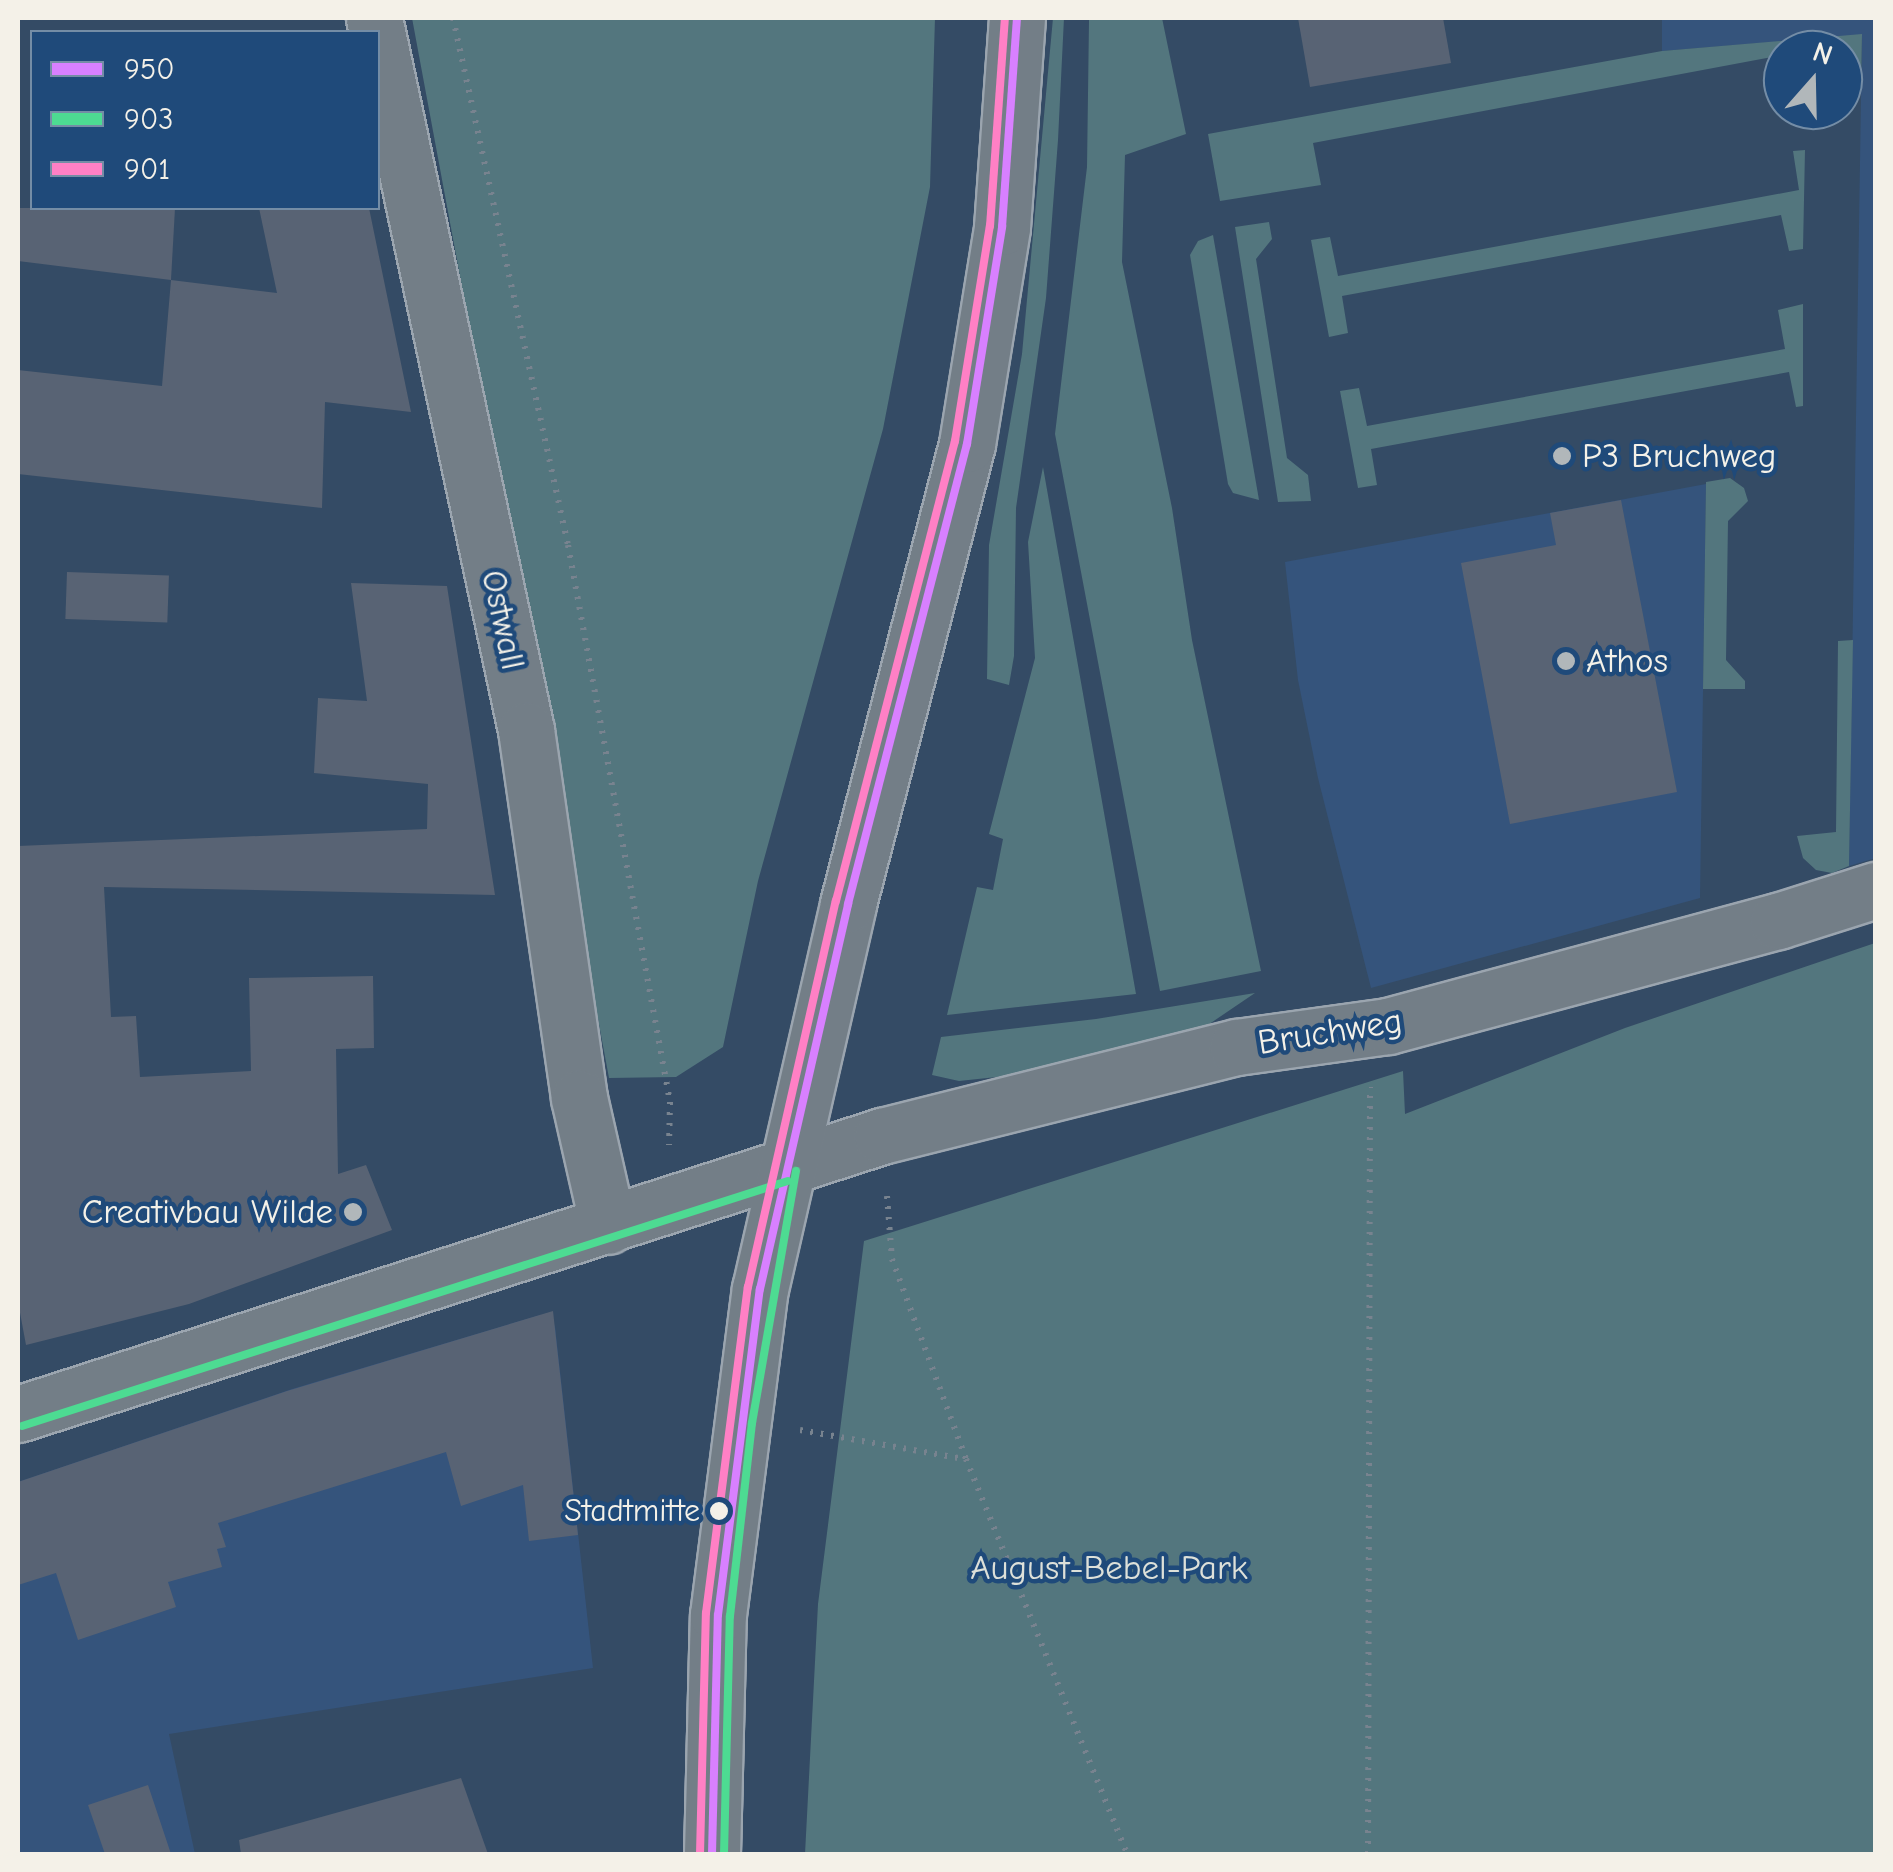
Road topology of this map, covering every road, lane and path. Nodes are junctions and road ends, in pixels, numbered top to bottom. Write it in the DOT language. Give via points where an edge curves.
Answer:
graph roads {
  1 [pos="453,18"];
  2 [pos="1018,18"];
  3 [pos="380,46"];
  4 [pos="1876,890"];
  5 [pos="1332,1033"];
  6 [pos="882,1136"];
  7 [pos="784,1169"];
  8 [pos="667,1207"];
  9 [pos="608,1226"];
  10 [pos="19,1408"];
  11 [pos="740,1421"];
  12 [pos="966,1460"];
  13 [pos="712,1854"];
  14 [pos="1127,1854"];
  15 [pos="1368,1854"];
  1 -- 8 [label="path" via="568,545 637,908 670,1102"];
  2 -- 7 [label="street" via="1002,227 968,444"];
  3 -- 9 [label="street, Ostwall" via="526,730 579,1098"];
  4 -- 5 [label="street, Bruchweg" via="1388,1026"];
  5 -- 6 [label="street, Bruchweg" via="1237,1046"];
  5 -- 15 [label="path" via="1371,1089"];
  6 -- 7 [label="street, Bruchweg"];
  6 -- 12 [label="path" via="892,1260"];
  7 -- 8 [label="street, Bruchweg"];
  7 -- 11 [label="street"];
  8 -- 9 [label="street, Bruchweg"];
  9 -- 10 [label="street, Bruchweg"];
  11 -- 12 [label="path"];
  11 -- 13 [label="street" via="718,1615"];
  12 -- 14 [label="path"];
}
